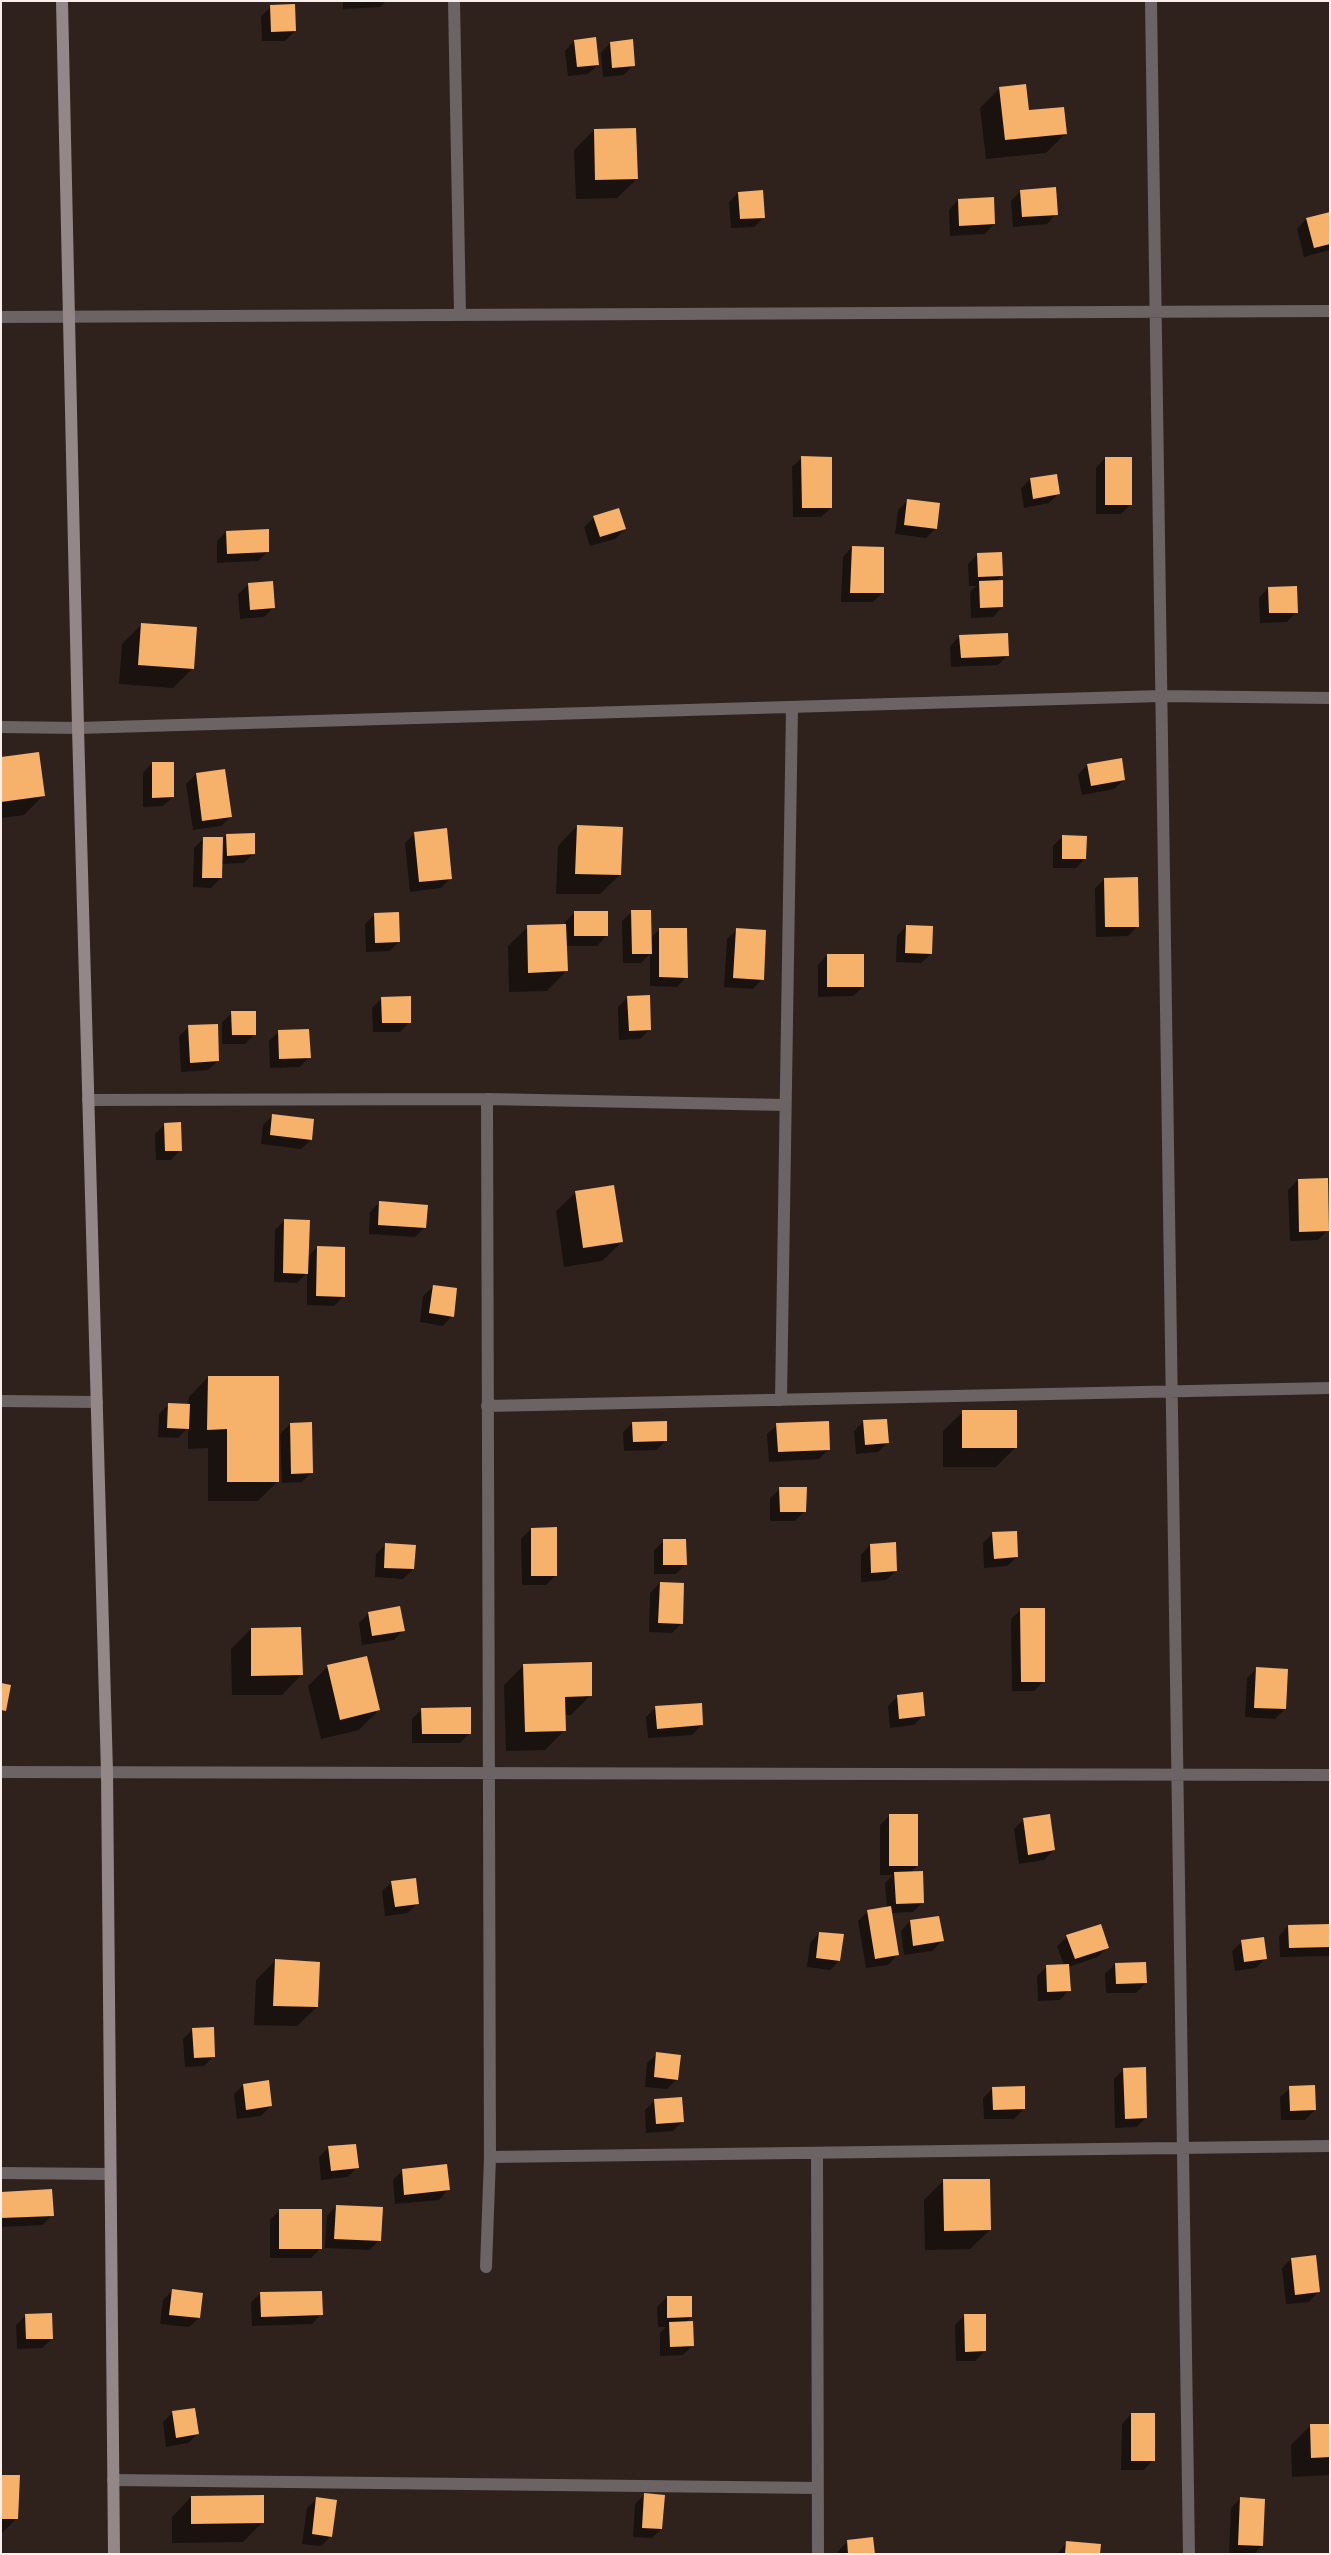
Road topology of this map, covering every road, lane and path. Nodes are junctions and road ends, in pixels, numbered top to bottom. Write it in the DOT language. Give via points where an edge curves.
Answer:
graph roads {
  1 [pos="62,1"];
  2 [pos="454,1"];
  3 [pos="1151,1"];
  4 [pos="1330,312"];
  5 [pos="1155,313"];
  6 [pos="460,316"];
  7 [pos="1,317"];
  8 [pos="69,317"];
  9 [pos="1161,696"];
  10 [pos="1330,698"];
  11 [pos="792,707"];
  12 [pos="1,727"];
  13 [pos="78,728"];
  14 [pos="487,1099"];
  15 [pos="88,1100"];
  16 [pos="785,1105"];
  17 [pos="1330,1388"];
  18 [pos="1172,1392"];
  19 [pos="781,1400"];
  20 [pos="1,1401"];
  21 [pos="96,1402"];
  22 [pos="487,1406"];
  23 [pos="1,1772"];
  24 [pos="107,1772"];
  25 [pos="488,1773"];
  26 [pos="1330,1775"];
  27 [pos="1178,1776"];
  28 [pos="1330,2146"];
  29 [pos="1183,2148"];
  30 [pos="817,2153"];
  31 [pos="490,2157"];
  32 [pos="1,2172"];
  33 [pos="110,2174"];
  34 [pos="486,2267"];
  35 [pos="113,2480"];
  36 [pos="818,2488"];
  37 [pos="114,2554"];
  38 [pos="818,2554"];
  39 [pos="1189,2554"];
  1 -- 8 [label="main road"];
  2 -- 6 [label="street"];
  3 -- 5 [label="street"];
  4 -- 5 [label="street"];
  5 -- 6 [label="street"];
  5 -- 9 [label="street"];
  6 -- 8 [label="street"];
  7 -- 8 [label="street"];
  8 -- 13 [label="main road"];
  9 -- 10 [label="street"];
  9 -- 11 [label="street"];
  9 -- 18 [label="street"];
  11 -- 13 [label="street"];
  11 -- 16 [label="street"];
  12 -- 13 [label="street"];
  13 -- 15 [label="main road"];
  14 -- 15 [label="street"];
  14 -- 16 [label="street"];
  14 -- 22 [label="street"];
  15 -- 21 [label="main road"];
  16 -- 19 [label="street"];
  17 -- 18 [label="street"];
  18 -- 19 [label="street"];
  18 -- 27 [label="street"];
  19 -- 22 [label="street"];
  20 -- 21 [label="street"];
  21 -- 24 [label="main road"];
  22 -- 25 [label="street"];
  23 -- 24 [label="street"];
  24 -- 25 [label="street"];
  24 -- 33 [label="main road"];
  25 -- 27 [label="street"];
  25 -- 31 [label="street"];
  26 -- 27 [label="street"];
  27 -- 29 [label="street"];
  28 -- 29 [label="street"];
  29 -- 30 [label="street"];
  29 -- 39 [label="street"];
  30 -- 31 [label="street"];
  30 -- 36 [label="street"];
  31 -- 34 [label="street"];
  32 -- 33 [label="street"];
  33 -- 35 [label="main road"];
  35 -- 36 [label="street"];
  35 -- 37 [label="main road"];
  36 -- 38 [label="street"];
}
